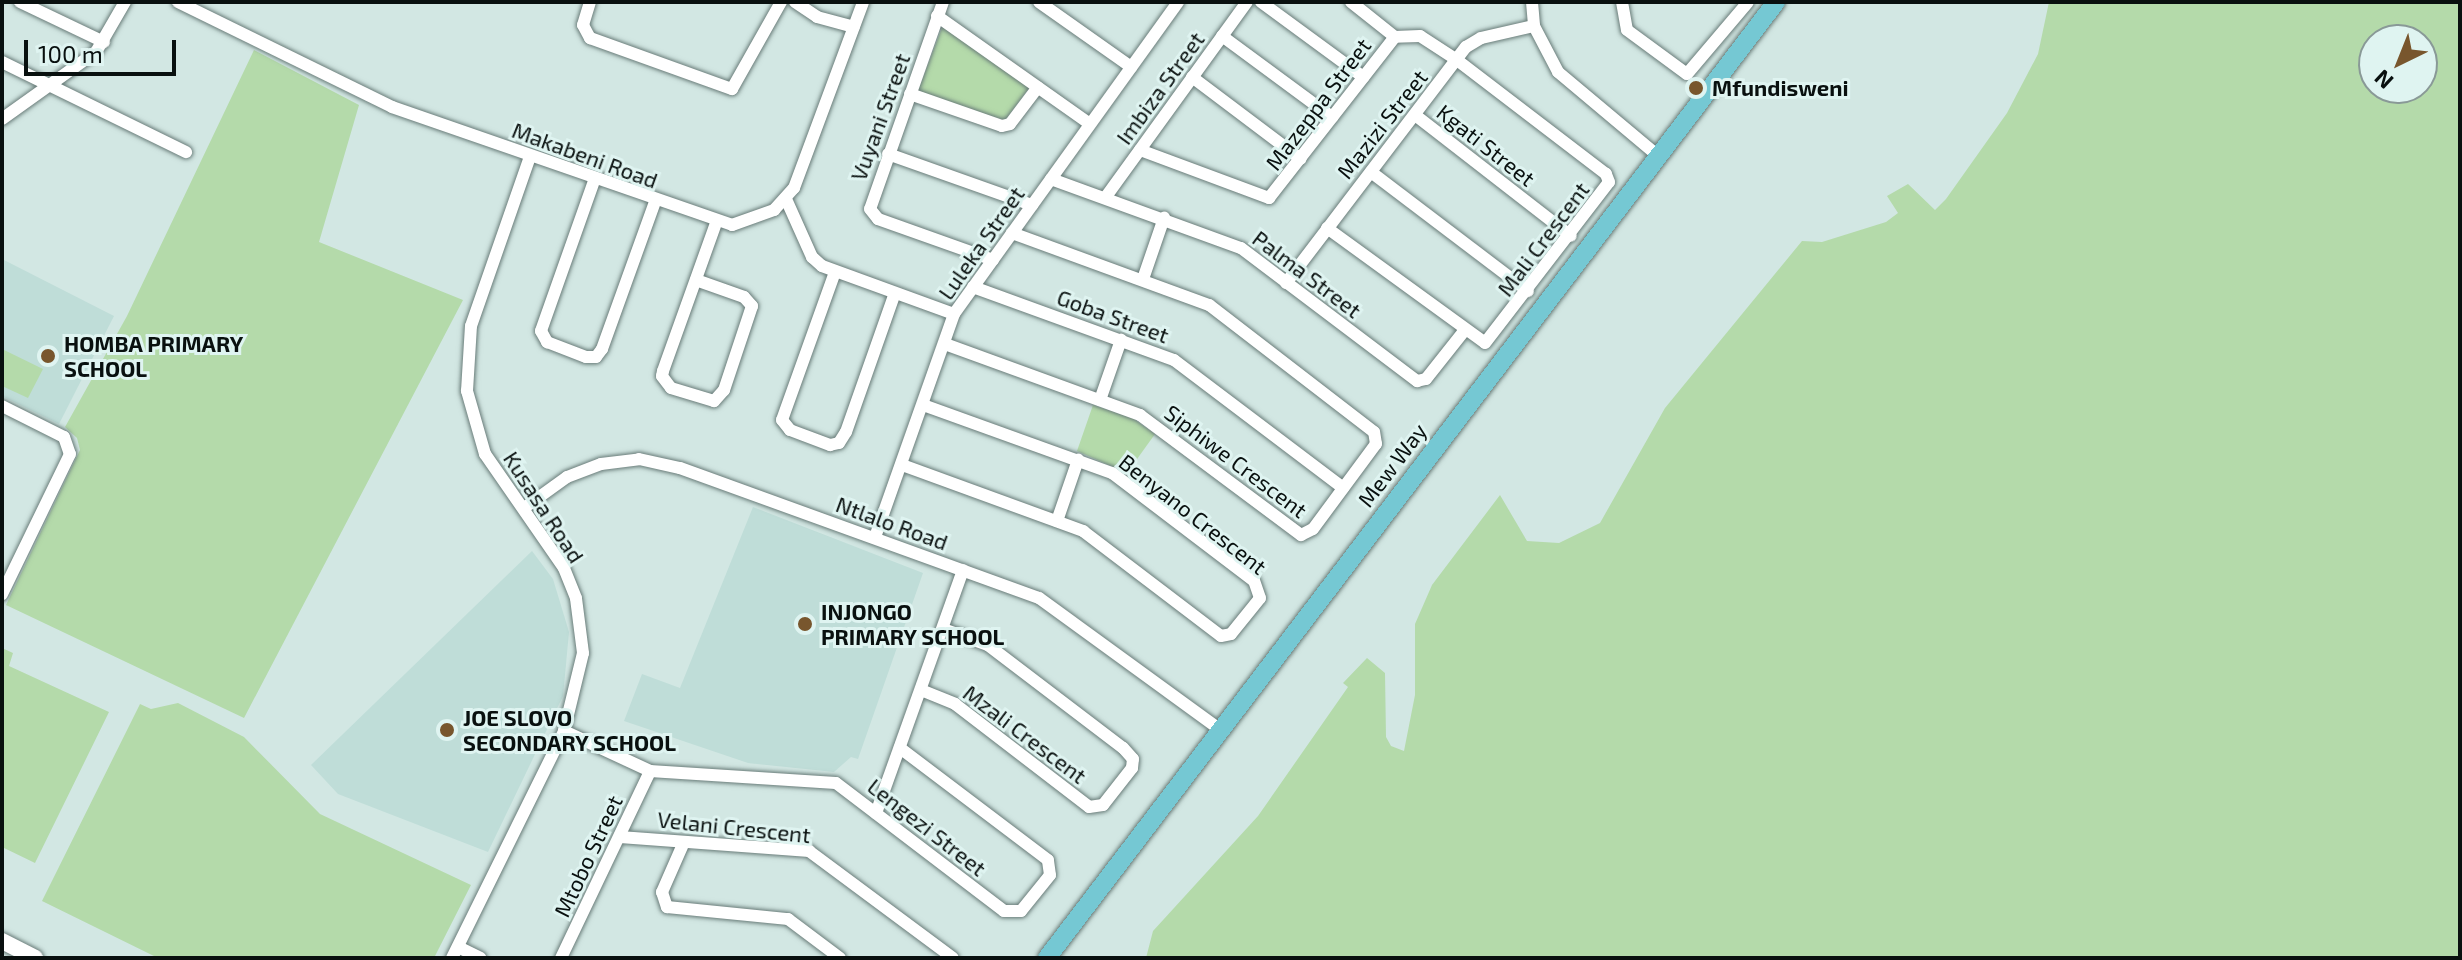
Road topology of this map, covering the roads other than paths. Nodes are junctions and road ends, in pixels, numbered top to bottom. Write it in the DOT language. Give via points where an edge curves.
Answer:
graph roads {
  1 [pos="20,2"];
  2 [pos="125,2"];
  3 [pos="178,2"];
  4 [pos="590,2"];
  5 [pos="781,2"];
  6 [pos="795,2"];
  7 [pos="863,2"];
  8 [pos="943,2"];
  9 [pos="1039,2"];
  10 [pos="1247,2"];
  11 [pos="1261,2"];
  12 [pos="1532,2"];
  13 [pos="1622,2"];
  14 [pos="1748,2"];
  15 [pos="1776,2"];
  16 [pos="1172,4"];
  17 [pos="1358,4"];
  18 [pos="937,16"];
  19 [pos="1534,26"];
  20 [pos="854,27"];
  21 [pos="1222,36"];
  22 [pos="1395,37"];
  23 [pos="104,42"];
  24 [pos="1457,60"];
  25 [pos="2,62"];
  26 [pos="1131,67"];
  27 [pos="1192,77"];
  28 [pos="1363,77"];
  29 [pos="49,85"];
  30 [pos="1038,87"];
  31 [pos="910,94"];
  32 [pos="1415,115"];
  33 [pos="1332,117"];
  34 [pos="2,119"];
  35 [pos="1090,124"];
  36 [pos="1140,150"];
  37 [pos="186,152"];
  38 [pos="888,154"];
  39 [pos="1658,156"];
  40 [pos="530,157"];
  41 [pos="1301,159"];
  42 [pos="1371,172"];
  43 [pos="1051,179"];
  44 [pos="594,181"];
  45 [pos="1105,198"];
  46 [pos="786,199"];
  47 [pos="655,202"];
  48 [pos="1032,205"];
  49 [pos="1164,218"];
  50 [pos="716,223"];
  51 [pos="1327,228"];
  52 [pos="1012,233"];
  53 [pos="1571,236"];
  54 [pos="993,260"];
  55 [pos="835,272"];
  56 [pos="1143,279"];
  57 [pos="696,280"];
  58 [pos="1286,283"];
  59 [pos="973,287"];
  60 [pos="1528,291"];
  61 [pos="895,293"];
  62 [pos="954,314"];
  63 [pos="1464,331"];
  64 [pos="1121,340"];
  65 [pos="945,344"];
  66 [pos="1100,400"];
  67 [pos="923,405"];
  68 [pos="2,406"];
  69 [pos="1078,460"];
  70 [pos="902,465"];
  71 [pos="1343,488"];
  72 [pos="524,508"];
  73 [pos="1057,521"];
  74 [pos="875,537"];
  75 [pos="963,570"];
  76 [pos="2,594"];
  77 [pos="943,629"];
  78 [pos="921,690"];
  79 [pos="1221,730"];
  80 [pos="564,731"];
  81 [pos="900,748"];
  82 [pos="650,771"];
  83 [pos="876,813"];
  84 [pos="620,837"];
  85 [pos="684,842"];
  86 [pos="2,941"];
  87 [pos="455,952"];
  88 [pos="936,953"];
  89 [pos="35,958"];
  90 [pos="481,958"];
  91 [pos="561,958"];
  92 [pos="840,958"];
  93 [pos="953,958"];
  94 [pos="1047,958"];
  1 -- 23 [label="street"];
  2 -- 23 [label="street"];
  3 -- 40 [label="street, Makabeni Road" via="392,107"];
  4 -- 5 [label="street" via="583,25 590,38 732,89"];
  6 -- 20 [label="street" via="817,17"];
  7 -- 20 [label="street"];
  8 -- 18 [label="street, Vuyani Street"];
  9 -- 26 [label="street"];
  10 -- 21 [label="street, Imbiza Street"];
  11 -- 28 [label="street"];
  12 -- 19 [label="street"];
  13 -- 14 [label="street" via="1627,30 1687,74"];
  15 -- 39 [label="main road, Mew Way"];
  16 -- 26 [label="street, Luleka Street"];
  17 -- 22 [label="street, Mali Crescent"];
  18 -- 30 [label="street"];
  18 -- 31 [label="street, Vuyani Street"];
  19 -- 24 [label="street, Mazizi Street" via="1481,38"];
  19 -- 39 [label="street" via="1544,51 1571,87"];
  20 -- 46 [label="street"];
  21 -- 27 [label="street, Imbiza Street"];
  21 -- 33 [label="street"];
  22 -- 24 [label="street, Mali Crescent" via="1420,36"];
  22 -- 28 [label="street, Mazeppa Street"];
  23 -- 29 [label="street"];
  24 -- 32 [label="street, Mazizi Street"];
  24 -- 53 [label="street, Mali Crescent" via="1606,174 1605,191"];
  25 -- 29 [label="street"];
  26 -- 35 [label="street, Luleka Street"];
  27 -- 36 [label="street, Imbiza Street"];
  27 -- 41 [label="street"];
  28 -- 33 [label="street, Mazeppa Street"];
  29 -- 34 [label="street"];
  29 -- 37 [label="street"];
  30 -- 31 [label="street" via="1010,124 1002,126"];
  30 -- 35 [label="street"];
  31 -- 38 [label="street, Vuyani Street"];
  32 -- 42 [label="street, Mazizi Street"];
  32 -- 53 [label="street, Kgati Street"];
  33 -- 41 [label="street, Mazeppa Street"];
  35 -- 43 [label="street, Luleka Street"];
  36 -- 41 [label="street, Mazeppa Street" via="1269,198"];
  36 -- 45 [label="street, Imbiza Street"];
  38 -- 48 [label="street"];
  38 -- 54 [label="street, Vuyani Street" via="871,204 874,216"];
  39 -- 79 [label="main road, Mew Way"];
  40 -- 44 [label="street, Makabeni Road"];
  40 -- 72 [label="street, Kusasa Road" via="471,326 466,372 478,438"];
  42 -- 51 [label="street, Mazizi Street"];
  42 -- 60 [label="street"];
  43 -- 45 [label="street, Palma Street"];
  43 -- 48 [label="street, Luleka Street"];
  44 -- 47 [label="street, Makabeni Road"];
  44 -- 47 [label="street" via="541,331 547,342 586,357 596,357 602,349"];
  45 -- 49 [label="street, Palma Street"];
  46 -- 50 [label="street, Makabeni Road" via="746,223"];
  46 -- 55 [label="street" via="812,257"];
  47 -- 50 [label="street, Makabeni Road"];
  48 -- 52 [label="street, Luleka Street"];
  49 -- 56 [label="street"];
  49 -- 58 [label="street, Palma Street" via="1234,244"];
  50 -- 57 [label="street"];
  51 -- 58 [label="street, Mazizi Street"];
  51 -- 63 [label="street"];
  52 -- 54 [label="street, Luleka Street"];
  52 -- 56 [label="street, Siphiwe Crescent"];
  53 -- 60 [label="street, Mali Crescent"];
  54 -- 59 [label="street, Luleka Street"];
  55 -- 61 [label="street"];
  55 -- 61 [label="street" via="782,420 790,430 830,445 839,443 846,432"];
  56 -- 71 [label="street, Siphiwe Crescent" via="1209,305 1374,432 1376,444"];
  57 -- 57 [label="street" via="662,376 671,388 714,401 724,390 752,306 744,297"];
  58 -- 63 [label="street, Palma Street" via="1417,381 1426,379"];
  59 -- 62 [label="street, Luleka Street"];
  59 -- 64 [label="street, Goba Street"];
  60 -- 63 [label="street, Mali Crescent" via="1488,341"];
  61 -- 62 [label="street"];
  62 -- 65 [label="street, Luleka Street"];
  64 -- 66 [label="street"];
  64 -- 71 [label="street, Goba Street" via="1174,360"];
  65 -- 66 [label="street, Siphiwe Crescent"];
  65 -- 67 [label="street, Luleka Street"];
  66 -- 71 [label="street, Siphiwe Crescent" via="1147,419 1301,535 1313,529"];
  67 -- 69 [label="street, Benyano Crescent"];
  67 -- 70 [label="street, Luleka Street"];
  68 -- 76 [label="street" via="64,437 70,450"];
  69 -- 73 [label="street"];
  69 -- 73 [label="street, Benyano Crescent" via="1128,485 1254,581 1260,598 1231,634 1221,636 1083,531"];
  70 -- 73 [label="street, Benyano Crescent"];
  70 -- 74 [label="street, Luleka Street"];
  72 -- 74 [label="street, Ntlalo Road" via="583,469 639,459 680,468"];
  72 -- 80 [label="street, Kusasa Road" via="564,568 581,622 581,674"];
  74 -- 75 [label="street, Ntlalo Road"];
  75 -- 77 [label="street"];
  75 -- 79 [label="street, Ntlalo Road" via="1063,611"];
  77 -- 78 [label="street"];
  77 -- 78 [label="street, Mzali Crescent" via="988,645 1123,748 1133,759 1132,768 1103,805 1089,807 955,704"];
  78 -- 81 [label="street"];
  79 -- 94 [label="main road, Mew Way"];
  80 -- 82 [label="street, Lengezi Street"];
  80 -- 87 [label="street, Kusasa Road"];
  81 -- 83 [label="street"];
  81 -- 83 [label="street, Lengezi Street" via="1042,855 1050,864 1050,875 1026,907 1010,914"];
  82 -- 83 [label="street, Lengezi Street" via="829,782"];
  82 -- 84 [label="street, Mtobo Street"];
  84 -- 85 [label="street, Velani Crescent"];
  84 -- 91 [label="street, Mtobo Street"];
  85 -- 88 [label="street, Velani Crescent" via="815,853"];
  85 -- 92 [label="street" via="662,892 667,907 788,919"];
  86 -- 89 [label="street"];
  87 -- 90 [label="street"];
  88 -- 93 [label="street, Velani Crescent"];
}
